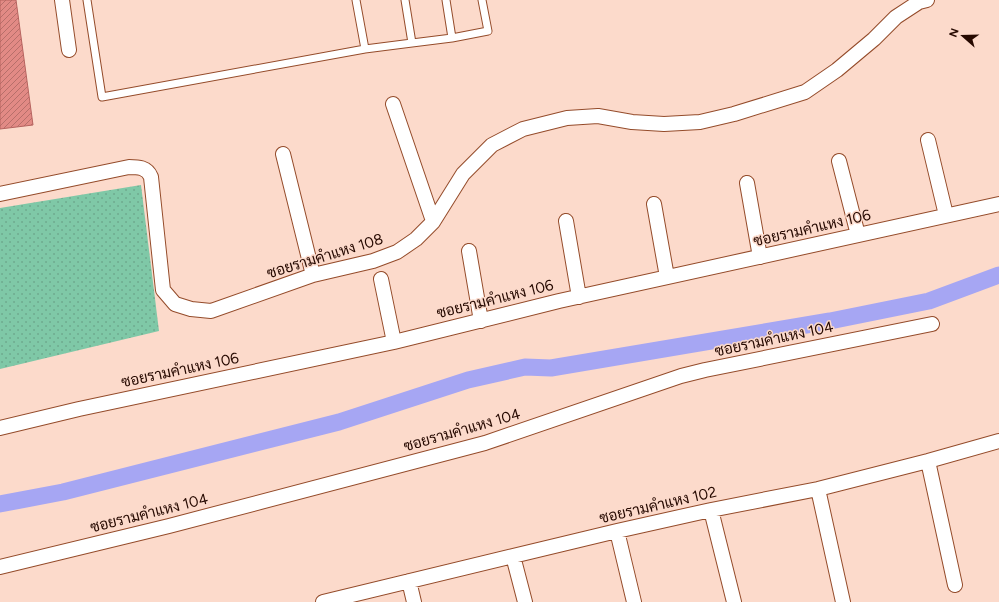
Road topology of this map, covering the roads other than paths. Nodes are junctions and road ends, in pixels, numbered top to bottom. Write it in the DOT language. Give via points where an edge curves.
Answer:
graph roads {
  1 [pos="62,0"];
  2 [pos="87,0"];
  3 [pos="356,0"];
  4 [pos="405,0"];
  5 [pos="446,0"];
  6 [pos="482,0"];
  7 [pos="927,0"];
  8 [pos="452,38"];
  9 [pos="412,43"];
  10 [pos="365,49"];
  11 [pos="69,50"];
  12 [pos="393,104"];
  13 [pos="928,140"];
  14 [pos="283,154"];
  15 [pos="840,161"];
  16 [pos="748,183"];
  17 [pos="0,194"];
  18 [pos="654,204"];
  19 [pos="999,204"];
  20 [pos="946,215"];
  21 [pos="566,221"];
  22 [pos="433,222"];
  23 [pos="858,235"];
  24 [pos="470,251"];
  25 [pos="760,257"];
  26 [pos="313,275"];
  27 [pos="667,277"];
  28 [pos="381,279"];
  29 [pos="579,297"];
  30 [pos="481,320"];
  31 [pos="932,324"];
  32 [pos="394,342"];
  33 [pos="0,428"];
  34 [pos="999,441"];
  35 [pos="928,461"];
  36 [pos="818,489"];
  37 [pos="711,510"];
  38 [pos="617,532"];
  39 [pos="512,556"];
  40 [pos="0,567"];
  41 [pos="409,581"];
  42 [pos="955,584"];
  43 [pos="323,602"];
  44 [pos="414,602"];
  45 [pos="525,602"];
  46 [pos="634,602"];
  47 [pos="734,602"];
  48 [pos="843,602"];
  1 -- 11 [label="street"];
  2 -- 10 [label="lane" via="102,97"];
  3 -- 10 [label="lane"];
  4 -- 9 [label="lane"];
  5 -- 8 [label="lane"];
  6 -- 8 [label="lane" via="488,31"];
  7 -- 22 [label="street, ซอยรามคำแหง 108" via="919,2 896,17 837,70 805,92 700,122 664,124 598,116 567,118 523,129 492,144 463,174"];
  8 -- 9 [label="lane"];
  9 -- 10 [label="lane"];
  12 -- 22 [label="street"];
  13 -- 20 [label="street"];
  14 -- 26 [label="street"];
  15 -- 23 [label="street"];
  16 -- 25 [label="street"];
  17 -- 26 [label="street, ซอยรามคำแหง 108" via="129,167 145,169 151,177 163,290 175,304 191,309 211,311"];
  18 -- 27 [label="street"];
  19 -- 20 [label="street, ซอยรามคําแหง 106"];
  20 -- 23 [label="street, ซอยรามคําแหง 106"];
  21 -- 29 [label="street"];
  22 -- 26 [label="street, ซอยรามคำแหง 108" via="416,239 397,252 374,261"];
  23 -- 25 [label="street, ซอยรามคําแหง 106"];
  24 -- 30 [label="street"];
  25 -- 27 [label="street, ซอยรามคําแหง 106"];
  27 -- 29 [label="street, ซอยรามคําแหง 106"];
  28 -- 32 [label="street"];
  29 -- 30 [label="street, ซอยรามคําแหง 106"];
  30 -- 32 [label="street, ซอยรามคําแหง 106"];
  31 -- 40 [label="street, ซอยรามคําแหง 104" via="681,376 485,443 169,526"];
  32 -- 33 [label="street, ซอยรามคําแหง 106"];
  34 -- 35 [label="street, ซอยรามคําแหง 102"];
  35 -- 36 [label="street, ซอยรามคําแหง 102"];
  35 -- 42 [label="street"];
  36 -- 37 [label="street, ซอยรามคําแหง 102"];
  36 -- 48 [label="street"];
  37 -- 38 [label="street, ซอยรามคําแหง 102"];
  37 -- 47 [label="street"];
  38 -- 39 [label="street, ซอยรามคําแหง 102"];
  38 -- 46 [label="street"];
  39 -- 41 [label="street, ซอยรามคําแหง 102"];
  39 -- 45 [label="street"];
  41 -- 43 [label="street, ซอยรามคําแหง 102"];
  41 -- 44 [label="street"];
}
